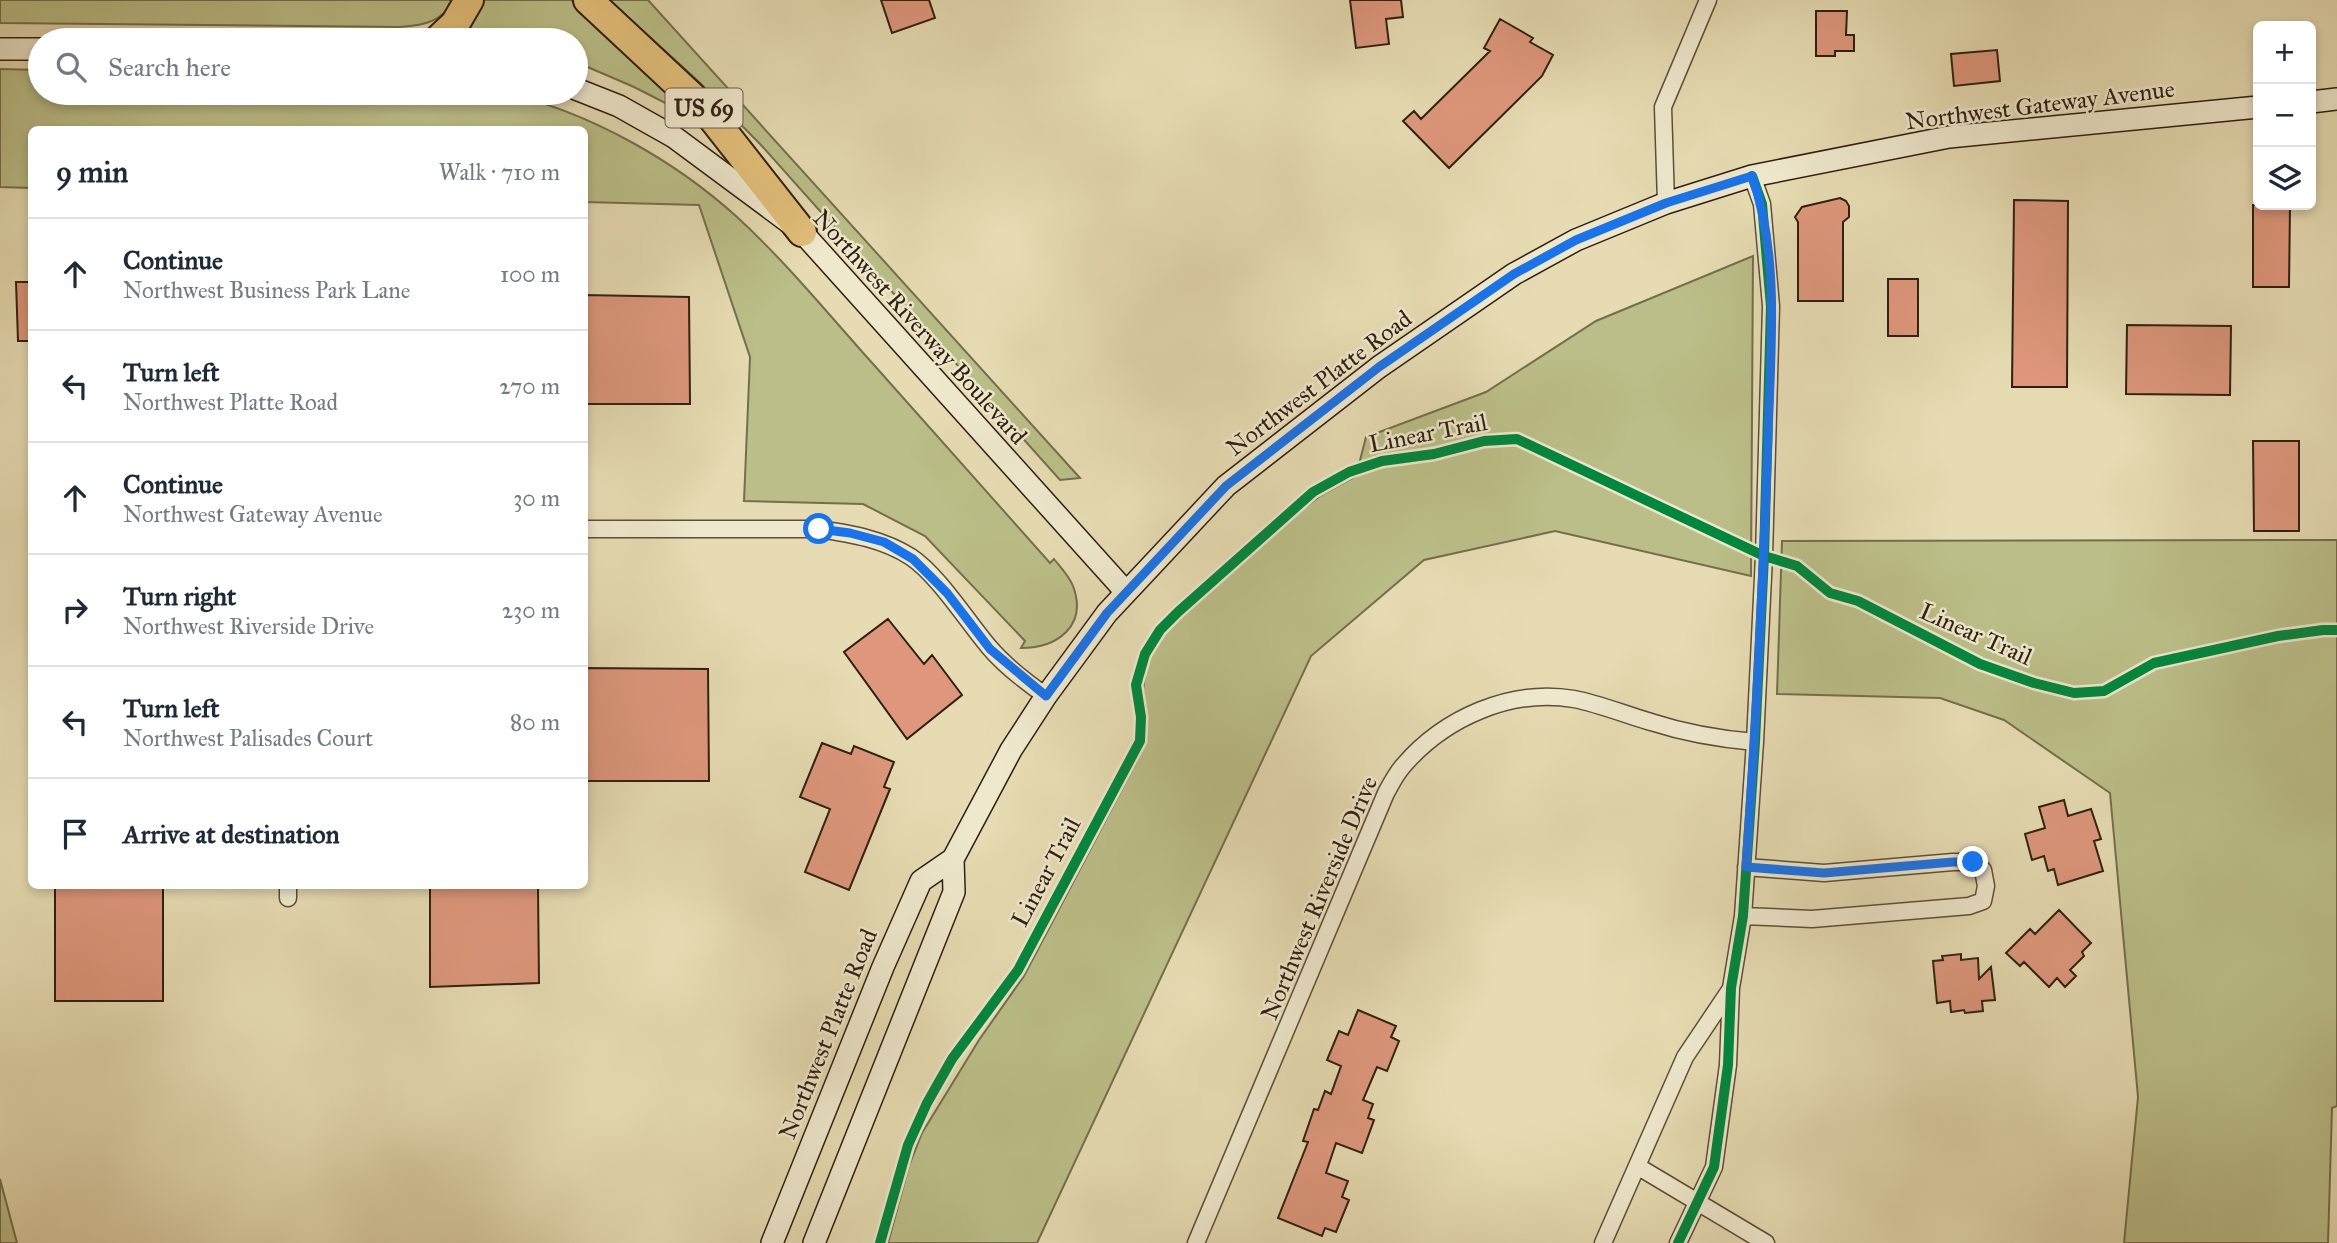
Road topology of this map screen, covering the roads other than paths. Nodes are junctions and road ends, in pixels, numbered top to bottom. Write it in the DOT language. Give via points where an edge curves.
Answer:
graph roads {
  1 [pos="469,0"];
  2 [pos="588,0"];
  3 [pos="1708,0"];
  4 [pos="451,28"];
  5 [pos="0,49"];
  6 [pos="28,49"];
  7 [pos="588,94"];
  8 [pos="2337,99"];
  9 [pos="2316,101"];
  10 [pos="2253,108"];
  11 [pos="1752,176"];
  12 [pos="1666,203"];
  13 [pos="802,232"];
  14 [pos="588,529"];
  15 [pos="1126,592"];
  16 [pos="1046,696"];
  17 [pos="1755,742"];
  18 [pos="953,859"];
  19 [pos="1746,867"];
  20 [pos="1743,916"];
  21 [pos="1731,988"];
  22 [pos="1637,1166"];
  23 [pos="1697,1202"];
  24 [pos="772,1243"];
  25 [pos="814,1243"];
  26 [pos="1196,1243"];
  27 [pos="1603,1243"];
  28 [pos="1678,1243"];
  29 [pos="1766,1243"];
  1 -- 4 [label="highway"];
  2 -- 13 [label="highway, US 69" via="707,111"];
  3 -- 12 [label="street" via="1663,107"];
  5 -- 6 [label="main road"];
  7 -- 13 [label="main road, Northwest Riverway Boulevard / US 69" via="674,137"];
  8 -- 9 [label="main road"];
  10 -- 11 [label="main road, Northwest Gateway Avenue" via="1949,138"];
  11 -- 12 [label="main road, Northwest Gateway Avenue"];
  11 -- 17 [label="street" via="1762,204 1772,306"];
  12 -- 15 [label="main road, Northwest Platte Road" via="1538,260 1379,367 1226,486"];
  13 -- 15 [label="main road, Northwest Riverway Boulevard / US 69"];
  14 -- 16 [label="street" via="819,529 884,542 913,559 947,593 990,649"];
  15 -- 16 [label="main road, Northwest Platte Road"];
  16 -- 18 [label="main road, Northwest Platte Road" via="1011,750"];
  17 -- 19 [label="street"];
  17 -- 26 [label="street, Northwest Riverside Drive" via="1715,739 1575,699 1546,696 1513,699 1478,710 1421,748 1386,793"];
  18 -- 24 [label="main road, Northwest Platte Road" via="921,881"];
  18 -- 25 [label="main road, Northwest Platte Road" via="954,892"];
  19 -- 20 [label="street"];
  19 -- 20 [label="street" via="1824,873 1973,862 1983,870 1986,886 1983,901 1969,906 1812,919"];
  20 -- 21 [label="street"];
  21 -- 22 [label="street" via="1685,1057"];
  21 -- 23 [label="street" via="1728,1065 1714,1167"];
  22 -- 23 [label="street"];
  22 -- 27 [label="street"];
  23 -- 28 [label="street"];
  23 -- 29 [label="street"];
}
